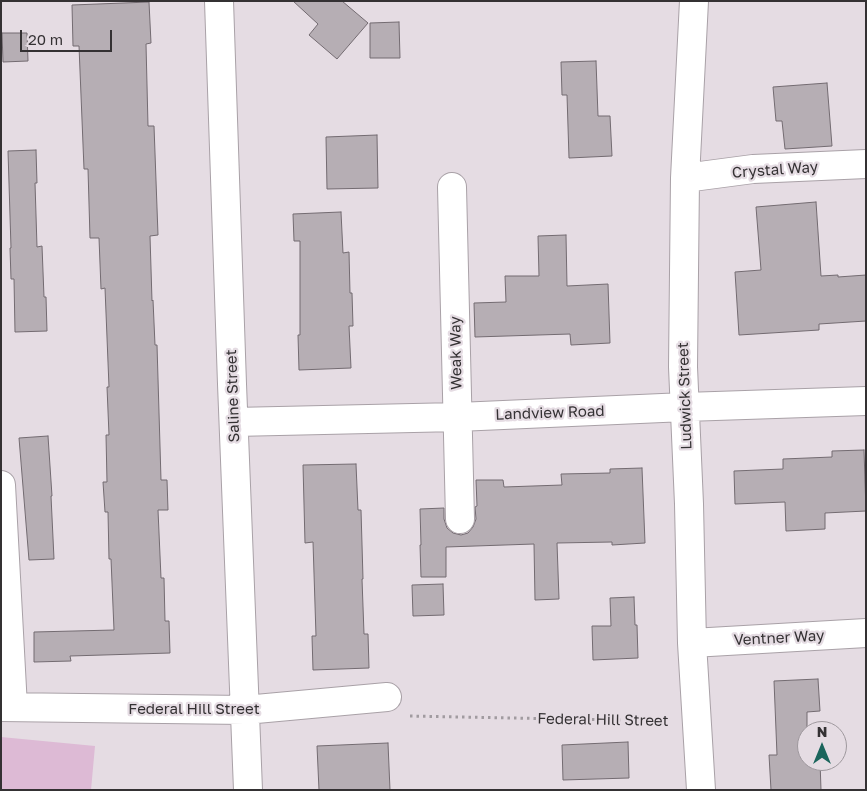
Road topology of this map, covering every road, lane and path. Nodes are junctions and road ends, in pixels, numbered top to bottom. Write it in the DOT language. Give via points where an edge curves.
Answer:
graph roads {
  1 [pos="219,1"];
  2 [pos="694,1"];
  3 [pos="866,164"];
  4 [pos="685,178"];
  5 [pos="452,187"];
  6 [pos="866,401"];
  7 [pos="685,407"];
  8 [pos="458,417"];
  9 [pos="234,422"];
  10 [pos="1,485"];
  11 [pos="460,519"];
  12 [pos="866,633"];
  13 [pos="692,643"];
  14 [pos="387,697"];
  15 [pos="7,707"];
  16 [pos="245,710"];
  17 [pos="409,716"];
  18 [pos="697,721"];
  19 [pos="248,790"];
  20 [pos="701,790"];
  1 -- 9 [label="street, Saline Street"];
  2 -- 4 [label="street, Ludwick Street"];
  3 -- 4 [label="street, Crystal Way" via="753,169"];
  4 -- 7 [label="street, Ludwick Street"];
  5 -- 8 [label="street, Weak Way"];
  6 -- 7 [label="street, Landview Road"];
  7 -- 8 [label="street, Landview Road"];
  7 -- 13 [label="street, Ludwick Street"];
  8 -- 9 [label="street, Landview Road"];
  8 -- 11 [label="street, Weak Way"];
  9 -- 16 [label="street, Saline Street"];
  10 -- 15 [label="street"];
  12 -- 13 [label="street, Ventner Way"];
  13 -- 18 [label="street, Ludwick Street"];
  14 -- 16 [label="street, Federal Hill Street"];
  15 -- 16 [label="street, Federal Hill Street"];
  16 -- 19 [label="street, Saline Street"];
  17 -- 18 [label="path, Federal Hill Street"];
  18 -- 20 [label="street, Ludwick Street"];
}
